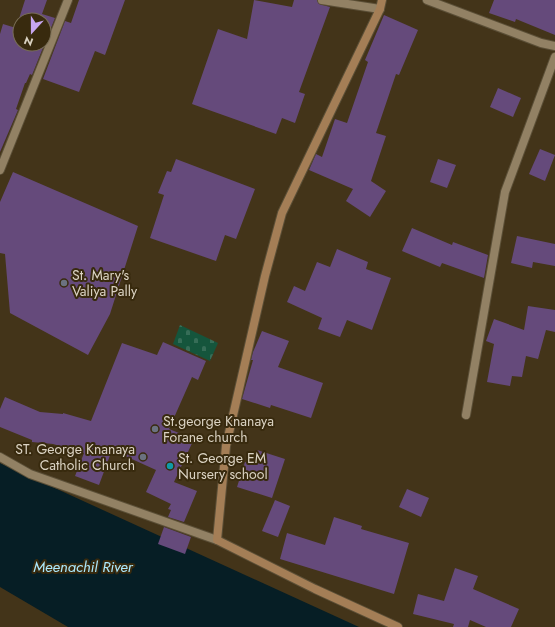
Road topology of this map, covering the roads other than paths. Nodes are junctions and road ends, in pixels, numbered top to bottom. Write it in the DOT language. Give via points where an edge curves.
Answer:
graph roads {
  1 [pos="68,0"];
  2 [pos="322,0"];
  3 [pos="382,0"];
  4 [pos="427,0"];
  5 [pos="380,9"];
  6 [pos="555,46"];
  7 [pos="555,57"];
  8 [pos="0,170"];
  9 [pos="466,415"];
  10 [pos="0,457"];
  11 [pos="217,540"];
  12 [pos="398,627"];
  1 -- 8 [label="street"];
  2 -- 5 [label="street"];
  3 -- 5 [label="main road"];
  4 -- 6 [label="street" via="540,43"];
  5 -- 11 [label="main road" via="282,213 226,446"];
  7 -- 9 [label="street" via="505,192"];
  10 -- 11 [label="street" via="30,474"];
  11 -- 12 [label="main road"];
}
